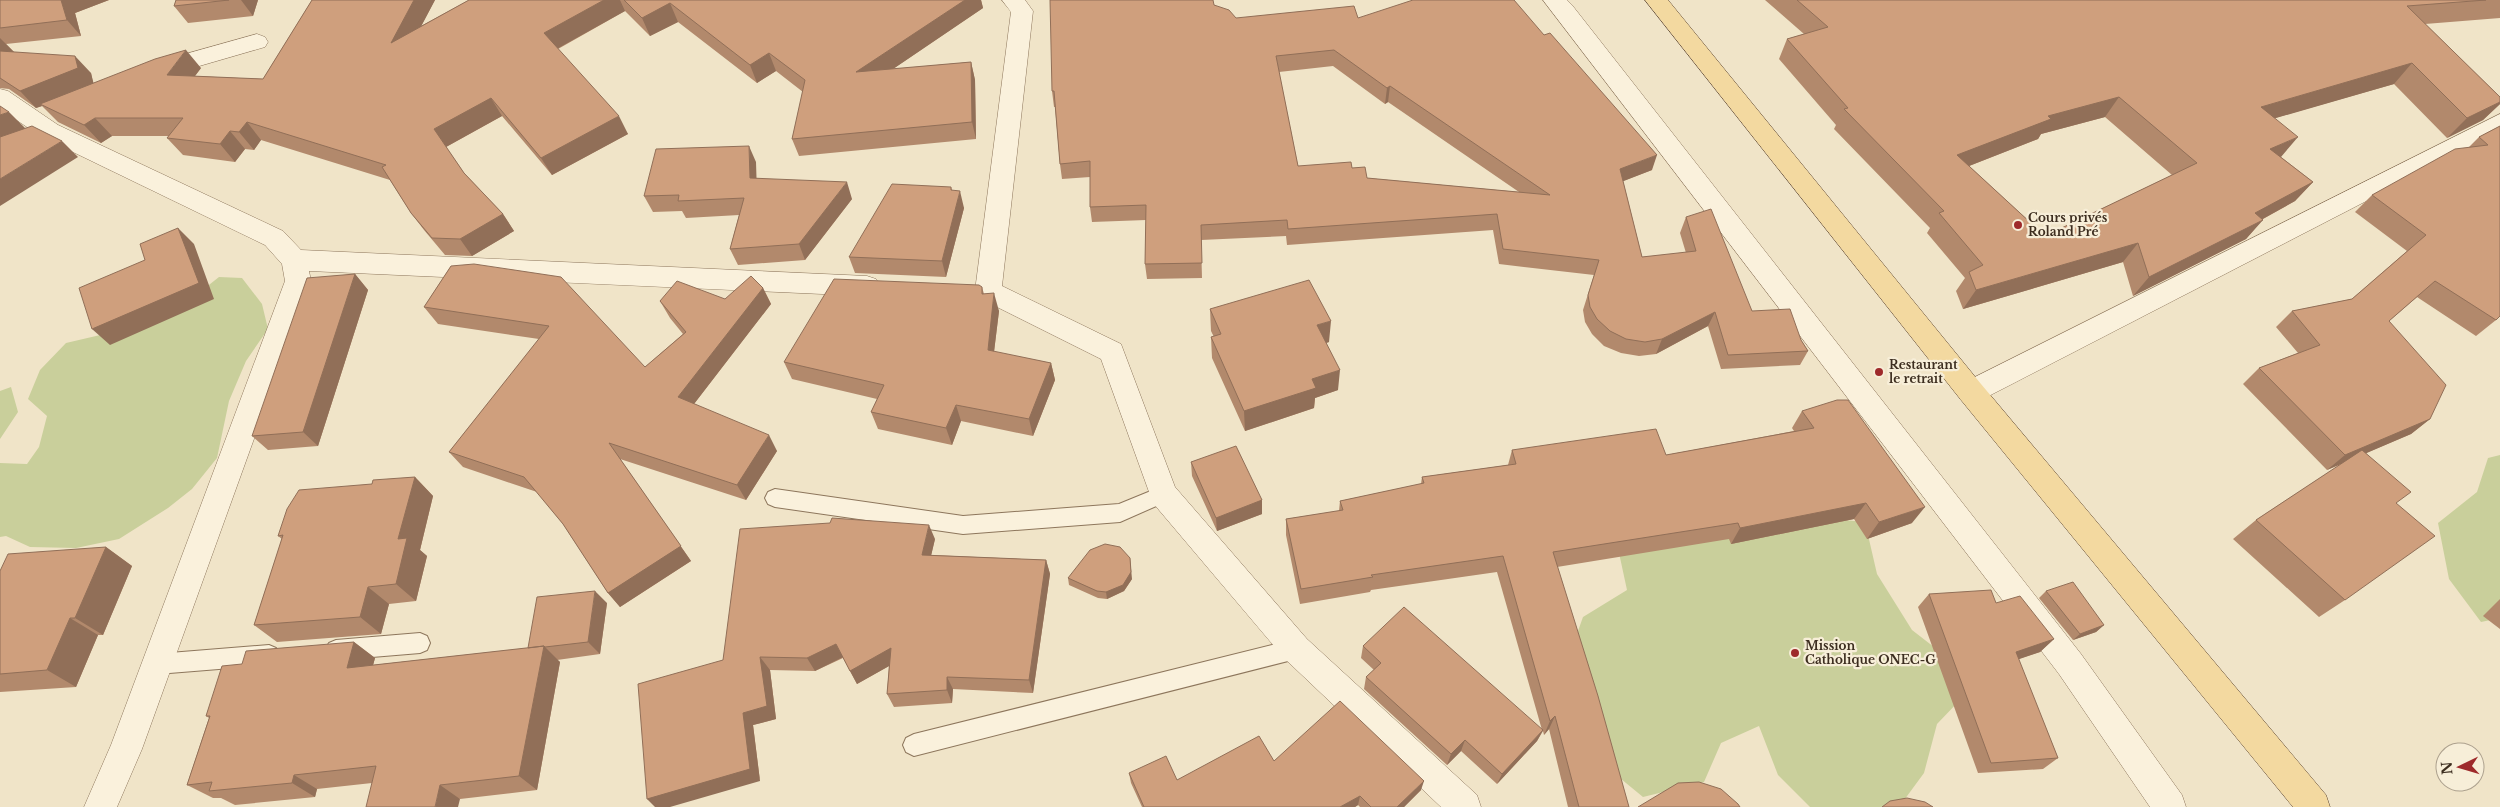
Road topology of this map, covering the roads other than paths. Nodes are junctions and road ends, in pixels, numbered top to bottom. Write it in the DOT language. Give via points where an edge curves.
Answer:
graph roads {
  1 [pos="1013,0"];
  2 [pos="1554,0"];
  3 [pos="1656,0"];
  4 [pos="257,42"];
  5 [pos="134,80"];
  6 [pos="0,97"];
  7 [pos="2500,122"];
  8 [pos="294,260"];
  9 [pos="889,287"];
  10 [pos="1971,392"];
  11 [pos="1163,494"];
  12 [pos="776,498"];
  13 [pos="420,643"];
  14 [pos="1296,649"];
  15 [pos="157,664"];
  16 [pos="914,745"];
  17 [pos="100,807"];
  18 [pos="1465,807"];
  19 [pos="2170,807"];
  20 [pos="2314,807"];
  1 -- 11 [label="street" via="1022,11 978,291 1112,352"];
  2 -- 19 [label="street" via="2070,664"];
  3 -- 10 [label="main road"];
  4 -- 5 [label="street"];
  6 -- 8 [label="street" via="42,125 274,238"];
  7 -- 10 [label="street"];
  8 -- 9 [label="street"];
  8 -- 15 [label="street" via="298,281"];
  10 -- 20 [label="main road"];
  11 -- 12 [label="lane" via="1120,513 963,525"];
  11 -- 14 [label="street"];
  13 -- 15 [label="lane"];
  14 -- 16 [label="lane"];
  14 -- 18 [label="street"];
  15 -- 17 [label="street" via="126,749"];
}
